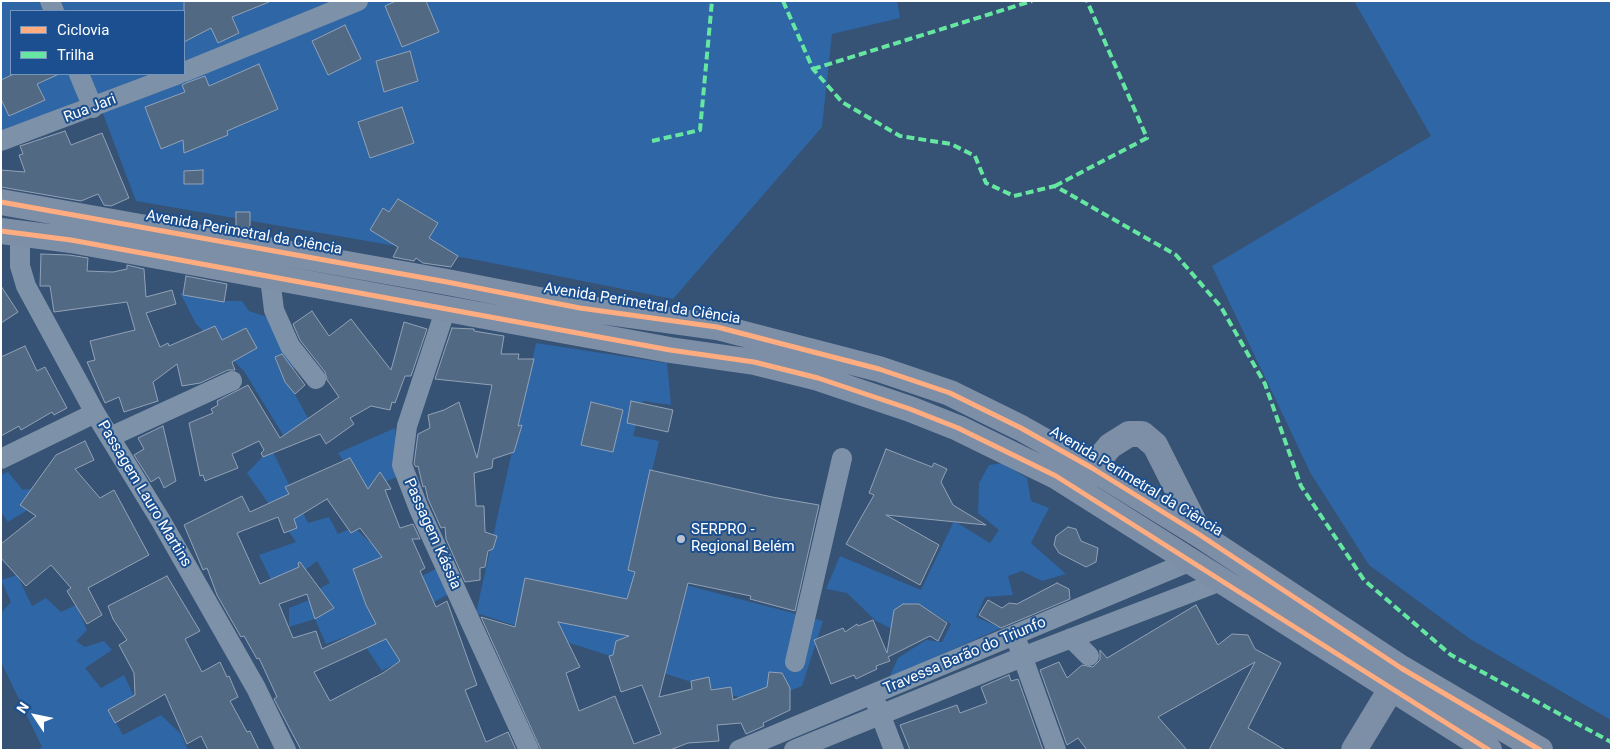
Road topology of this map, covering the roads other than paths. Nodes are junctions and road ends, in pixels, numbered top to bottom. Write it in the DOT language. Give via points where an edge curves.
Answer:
graph roads {
  1 [pos="358,1"];
  2 [pos="185,72"];
  3 [pos="79,75"];
  4 [pos="176,75"];
  5 [pos="93,108"];
  6 [pos="1,142"];
  7 [pos="1,202"];
  8 [pos="11,232"];
  9 [pos="270,278"];
  10 [pos="445,310"];
  11 [pos="316,379"];
  12 [pos="232,381"];
  13 [pos="95,413"];
  14 [pos="110,437"];
  15 [pos="842,458"];
  16 [pos="1,459"];
  17 [pos="1092,468"];
  18 [pos="1080,491"];
  19 [pos="1200,535"];
  20 [pos="1191,561"];
  21 [pos="1221,581"];
  22 [pos="1015,635"];
  23 [pos="1072,638"];
  24 [pos="1089,656"];
  25 [pos="1022,657"];
  26 [pos="795,662"];
  27 [pos="1391,689"];
  28 [pos="872,694"];
  29 [pos="880,715"];
  30 [pos="286,750"];
  31 [pos="529,750"];
  32 [pos="739,750"];
  33 [pos="794,750"];
  34 [pos="894,750"];
  35 [pos="1056,750"];
  36 [pos="1354,750"];
  37 [pos="1489,750"];
  38 [pos="1540,750"];
  1 -- 2 [label="street"];
  3 -- 5 [label="street"];
  4 -- 5 [label="street, Rua Jari"];
  5 -- 6 [label="street, Rua Jari"];
  7 -- 17 [label="main road, Avenida Perimetral da Ciência" via="580,308 751,334 879,369 950,394 1021,428"];
  8 -- 9 [label="main road" via="71,240"];
  8 -- 13 [label="street, Passagem Lauro Martins" via="26,286"];
  9 -- 10 [label="main road"];
  9 -- 11 [label="street" via="274,310 290,346"];
  10 -- 18 [label="main road" via="754,362 818,378 910,408 958,428"];
  10 -- 31 [label="street, Passagem Kássia" via="407,426 402,465"];
  12 -- 14 [label="street"];
  13 -- 14 [label="street, Passagem Lauro Martins"];
  13 -- 16 [label="street"];
  14 -- 30 [label="street, Passagem Lauro Martins" via="162,521 247,672"];
  15 -- 26 [label="street"];
  17 -- 18 [label="main road"];
  17 -- 19 [label="main road, Avenida Perimetral da Ciência"];
  17 -- 19 [label="main road" via="1110,446 1129,434 1142,434 1155,445"];
  18 -- 20 [label="main road"];
  19 -- 38 [label="main road, Avenida Perimetral da Ciência" via="1401,668"];
  20 -- 21 [label="main road"];
  20 -- 22 [label="street, Travessa Barão do Triunfo"];
  21 -- 23 [label="street, Travessa Barão do Triunfo"];
  21 -- 27 [label="main road"];
  22 -- 25 [label="street"];
  22 -- 28 [label="street, Travessa Barão do Triunfo"];
  23 -- 24 [label="street"];
  23 -- 25 [label="street, Travessa Barão do Triunfo"];
  25 -- 29 [label="street, Travessa Barão do Triunfo"];
  25 -- 35 [label="street"];
  27 -- 36 [label="main road"];
  27 -- 37 [label="main road"];
  28 -- 29 [label="street"];
  28 -- 32 [label="street, Travessa Barão do Triunfo"];
  29 -- 33 [label="street, Travessa Barão do Triunfo"];
  29 -- 34 [label="street"];
}
